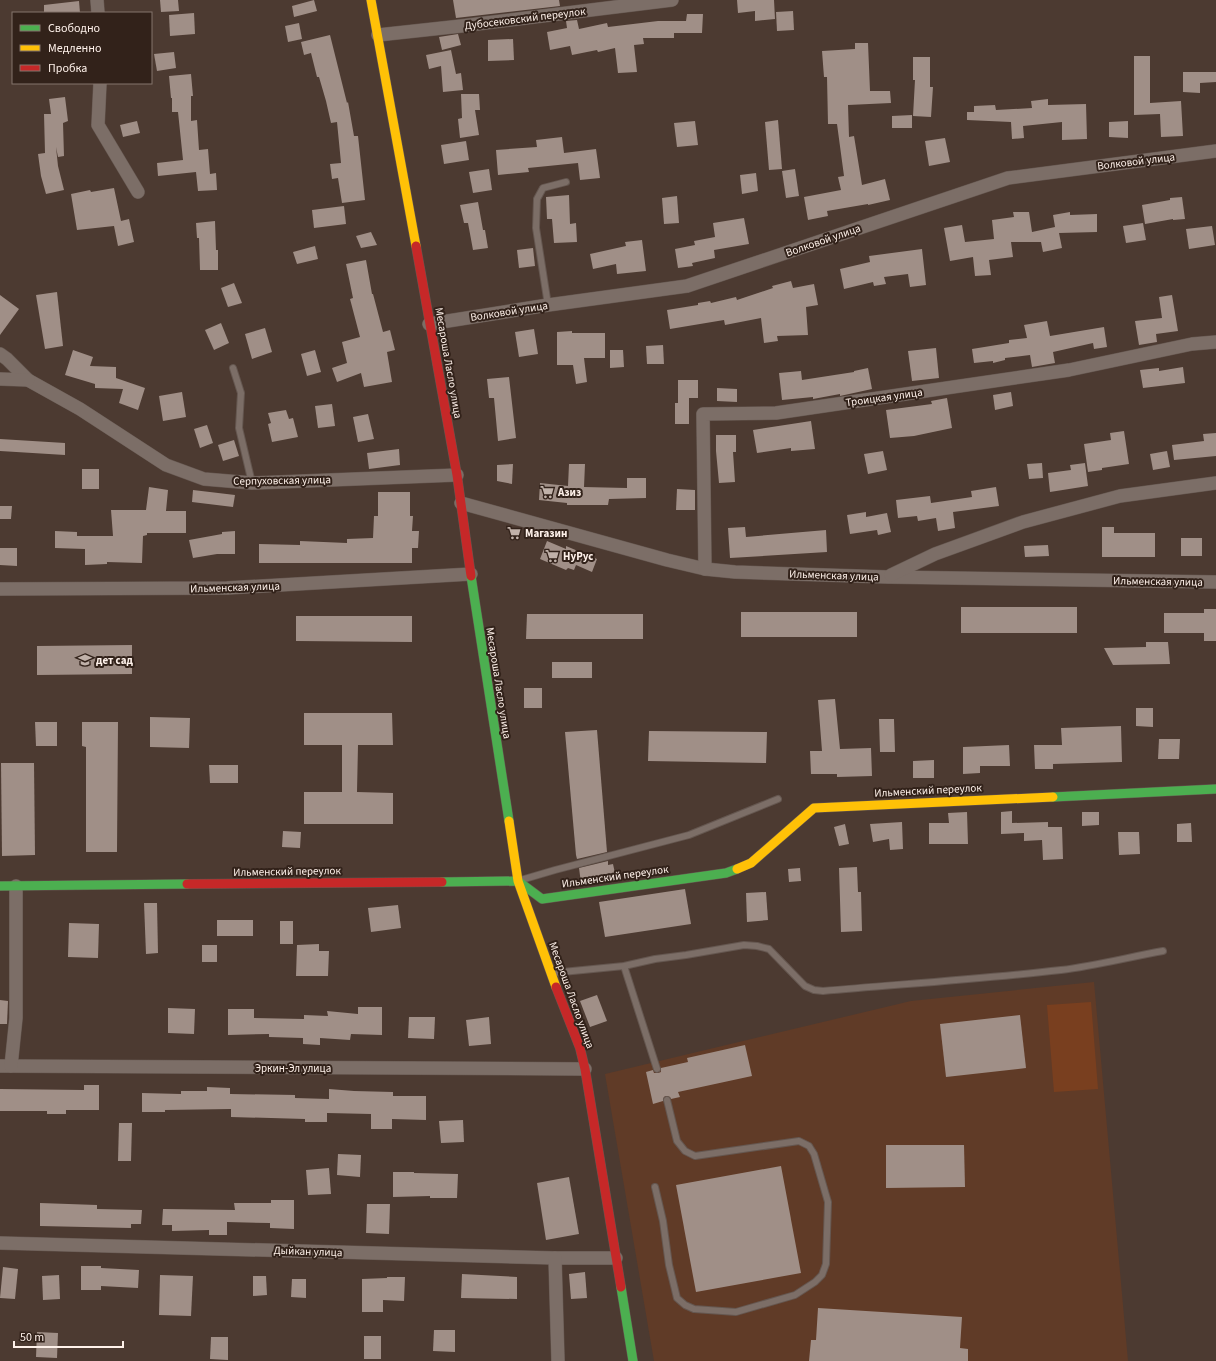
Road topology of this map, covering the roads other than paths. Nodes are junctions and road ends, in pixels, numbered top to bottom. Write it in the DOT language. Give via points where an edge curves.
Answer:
graph roads {
  1 [pos="97,0"];
  2 [pos="372,0"];
  3 [pos="672,0"];
  4 [pos="98,12"];
  5 [pos="378,35"];
  6 [pos="100,84"];
  7 [pos="1216,151"];
  8 [pos="566,182"];
  9 [pos="138,192"];
  10 [pos="548,305"];
  11 [pos="429,324"];
  12 [pos="1216,342"];
  13 [pos="0,354"];
  14 [pos="233,368"];
  15 [pos="0,379"];
  16 [pos="28,380"];
  17 [pos="457,475"];
  18 [pos="252,483"];
  19 [pos="1216,483"];
  20 [pos="461,503"];
  21 [pos="705,569"];
  22 [pos="470,574"];
  23 [pos="888,577"];
  24 [pos="1216,582"];
  25 [pos="0,589"];
  26 [pos="1216,789"];
  27 [pos="778,799"];
  28 [pos="518,881"];
  29 [pos="0,886"];
  30 [pos="16,886"];
  31 [pos="1162,951"];
  32 [pos="624,966"];
  33 [pos="550,973"];
  34 [pos="6,1066"];
  35 [pos="585,1069"];
  36 [pos="657,1069"];
  37 [pos="667,1100"];
  38 [pos="655,1187"];
  39 [pos="0,1243"];
  40 [pos="555,1258"];
  41 [pos="616,1258"];
  42 [pos="558,1361"];
  43 [pos="633,1361"];
  1 -- 4 [label="street"];
  2 -- 5 [label="street, Месароша Ласло улица"];
  3 -- 5 [label="street, Дубосековский переулок"];
  5 -- 11 [label="street, Месароша Ласло улица"];
  6 -- 9 [label="street" via="98,125"];
  7 -- 10 [label="street, Волковой улица" via="1008,178 687,286"];
  8 -- 10 [label="lane" via="543,188 537,199 536,228"];
  10 -- 11 [label="street, Волковой улица"];
  11 -- 17 [label="street, Месароша Ласло улица"];
  12 -- 21 [label="street, Троицкая улица" via="1192,344 1069,370 776,413 703,414"];
  13 -- 16 [label="street, Серпуховская улица"];
  14 -- 18 [label="lane" via="241,393 239,428"];
  15 -- 16 [label="street"];
  16 -- 18 [label="street, Серпуховская улица" via="80,409 166,465 204,479"];
  17 -- 18 [label="street, Серпуховская улица"];
  17 -- 20 [label="street, Месароша Ласло улица"];
  19 -- 23 [label="street" via="1120,496 1023,522 935,554"];
  20 -- 21 [label="street, Ильменская улица"];
  20 -- 22 [label="street, Месароша Ласло улица"];
  21 -- 23 [label="street, Ильменская улица"];
  22 -- 25 [label="street, Ильменская улица" via="227,588"];
  22 -- 28 [label="street, Месароша Ласло улица"];
  23 -- 24 [label="street, Ильменская улица"];
  26 -- 28 [label="street, Ильменский переулок" via="814,808 751,863 726,873 542,899"];
  27 -- 28 [label="lane" via="689,835"];
  28 -- 30 [label="street, Ильменский переулок"];
  28 -- 33 [label="street, Месароша Ласло улица"];
  29 -- 30 [label="street, Ильменский переулок"];
  30 -- 34 [label="street" via="16,1018"];
  31 -- 32 [label="lane" via="1063,970 823,991 805,986 769,949 757,946 744,945"];
  32 -- 33 [label="lane"];
  32 -- 36 [label="lane"];
  33 -- 35 [label="street, Месароша Ласло улица" via="580,1048"];
  34 -- 35 [label="street, Эркин-Эл улица"];
  35 -- 41 [label="street, Месароша Ласло улица"];
  37 -- 38 [label="lane" via="677,1141 695,1156 799,1141 809,1146 814,1154 828,1202 826,1264 822,1275 795,1295 736,1312 694,1309 685,1305 677,1298"];
  39 -- 40 [label="street, Дыйкан улица"];
  40 -- 41 [label="street, Дыйкан улица"];
  40 -- 42 [label="street"];
  41 -- 43 [label="street, Месароша Ласло улица"];
}
